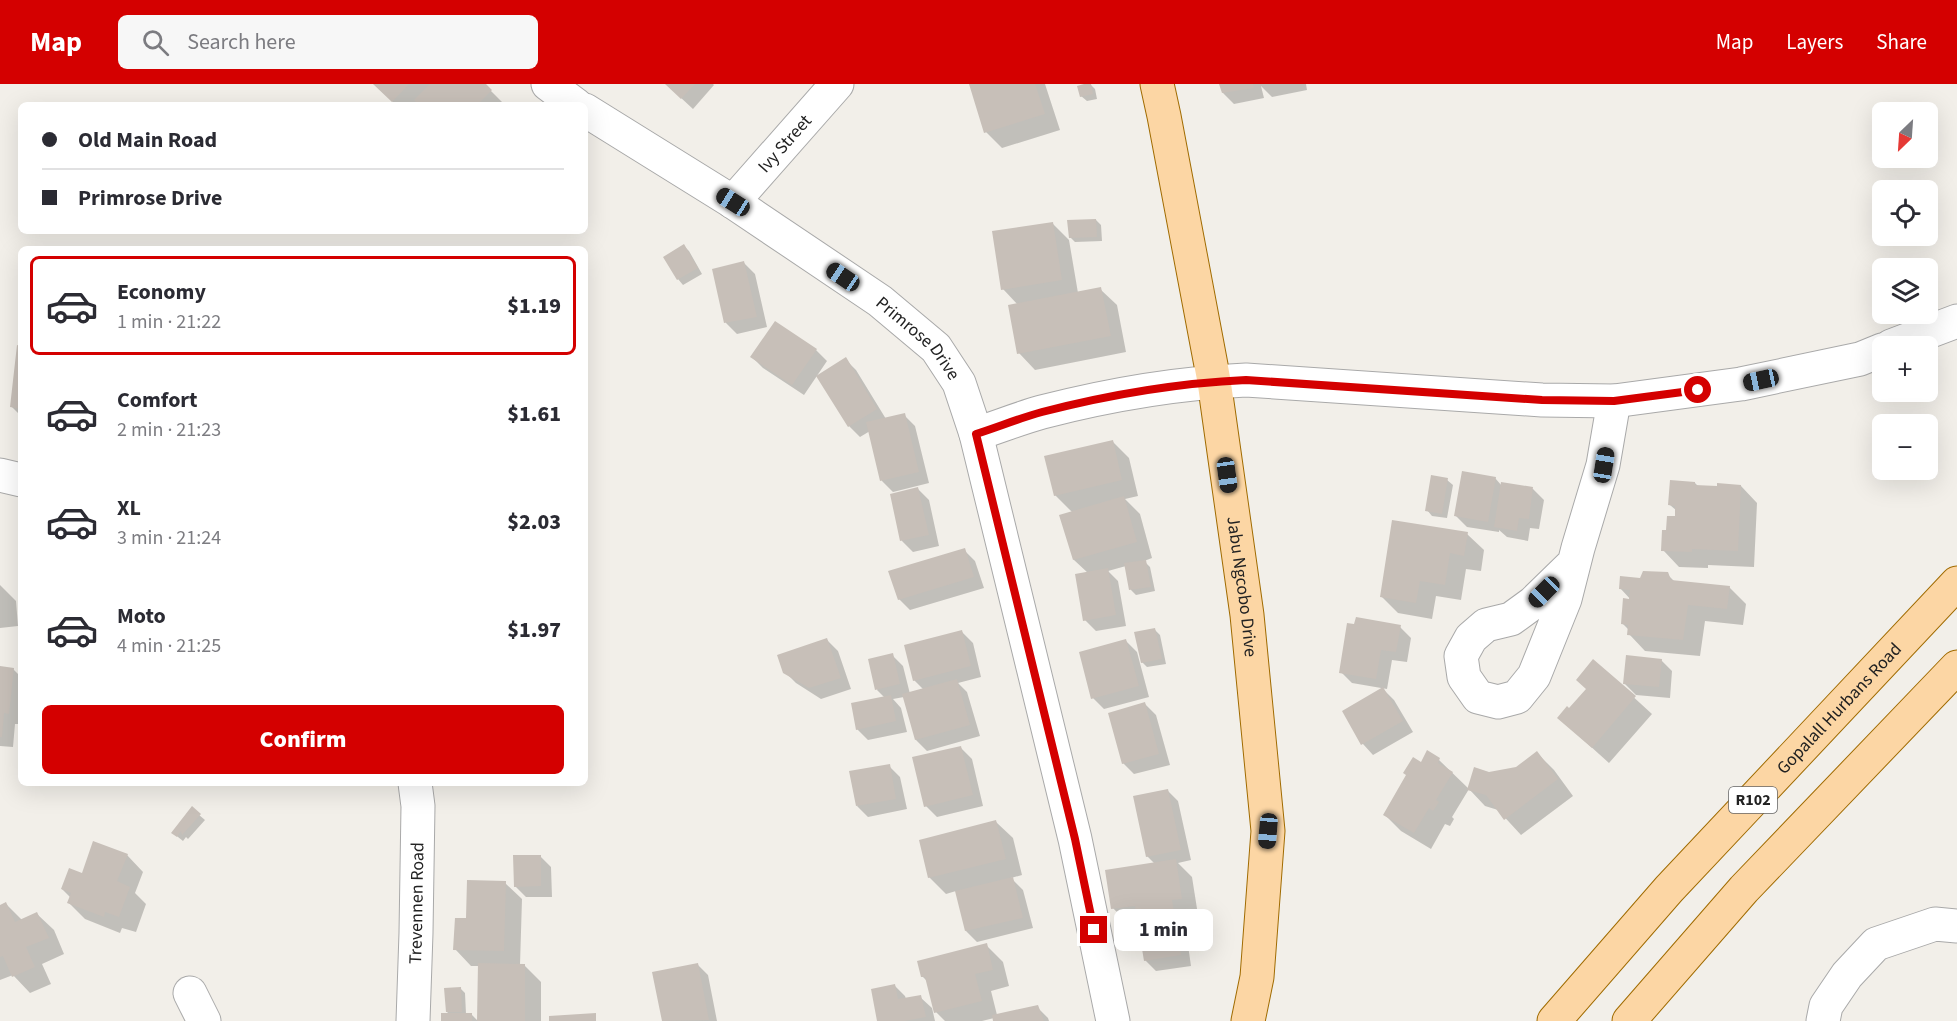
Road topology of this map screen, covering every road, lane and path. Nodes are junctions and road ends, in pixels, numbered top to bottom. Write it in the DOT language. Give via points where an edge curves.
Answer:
graph roads {
  1 [pos="548,84"];
  2 [pos="837,84"];
  3 [pos="1157,84"];
  4 [pos="572,102"];
  5 [pos="588,112"];
  6 [pos="733,202"];
  7 [pos="1957,321"];
  8 [pos="1917,336"];
  9 [pos="1872,354"];
  10 [pos="1214,381"];
  11 [pos="1614,401"];
  12 [pos="976,434"];
  13 [pos="0,475"];
  14 [pos="18,479"];
  15 [pos="1574,563"];
  16 [pos="1957,583"];
  17 [pos="1957,667"];
  18 [pos="415,786"];
  19 [pos="1957,926"];
  20 [pos="413,1021"];
  21 [pos="1113,1021"];
  22 [pos="1248,1021"];
  23 [pos="1554,1021"];
  24 [pos="1629,1021"];
  25 [pos="1823,1021"];
  1 -- 4 [label="street"];
  2 -- 6 [label="street, Ivy Street"];
  3 -- 10 [label="main road, Jabu Ngcobo Drive"];
  5 -- 6 [label="street, Primrose Drive"];
  6 -- 12 [label="street, Primrose Drive" via="880,302 936,348 959,383"];
  7 -- 8 [label="street"];
  9 -- 11 [label="street" via="1741,384"];
  10 -- 11 [label="street"];
  10 -- 12 [label="street" via="1041,412"];
  10 -- 22 [label="main road, Jabu Ngcobo Drive" via="1247,615 1268,831 1257,977"];
  11 -- 15 [label="street" via="1604,465"];
  12 -- 21 [label="street, Primrose Drive" via="1075,839"];
  13 -- 14 [label="street"];
  16 -- 23 [label="main road, Gopalall Hurbans Road / R102" via="1670,889"];
  17 -- 24 [label="main road" via="1744,889"];
  18 -- 20 [label="street, Trevennen Road" via="418,818"];
  19 -- 25 [label="street" via="1935,924 1876,944 1847,975 1826,1006"];
}
